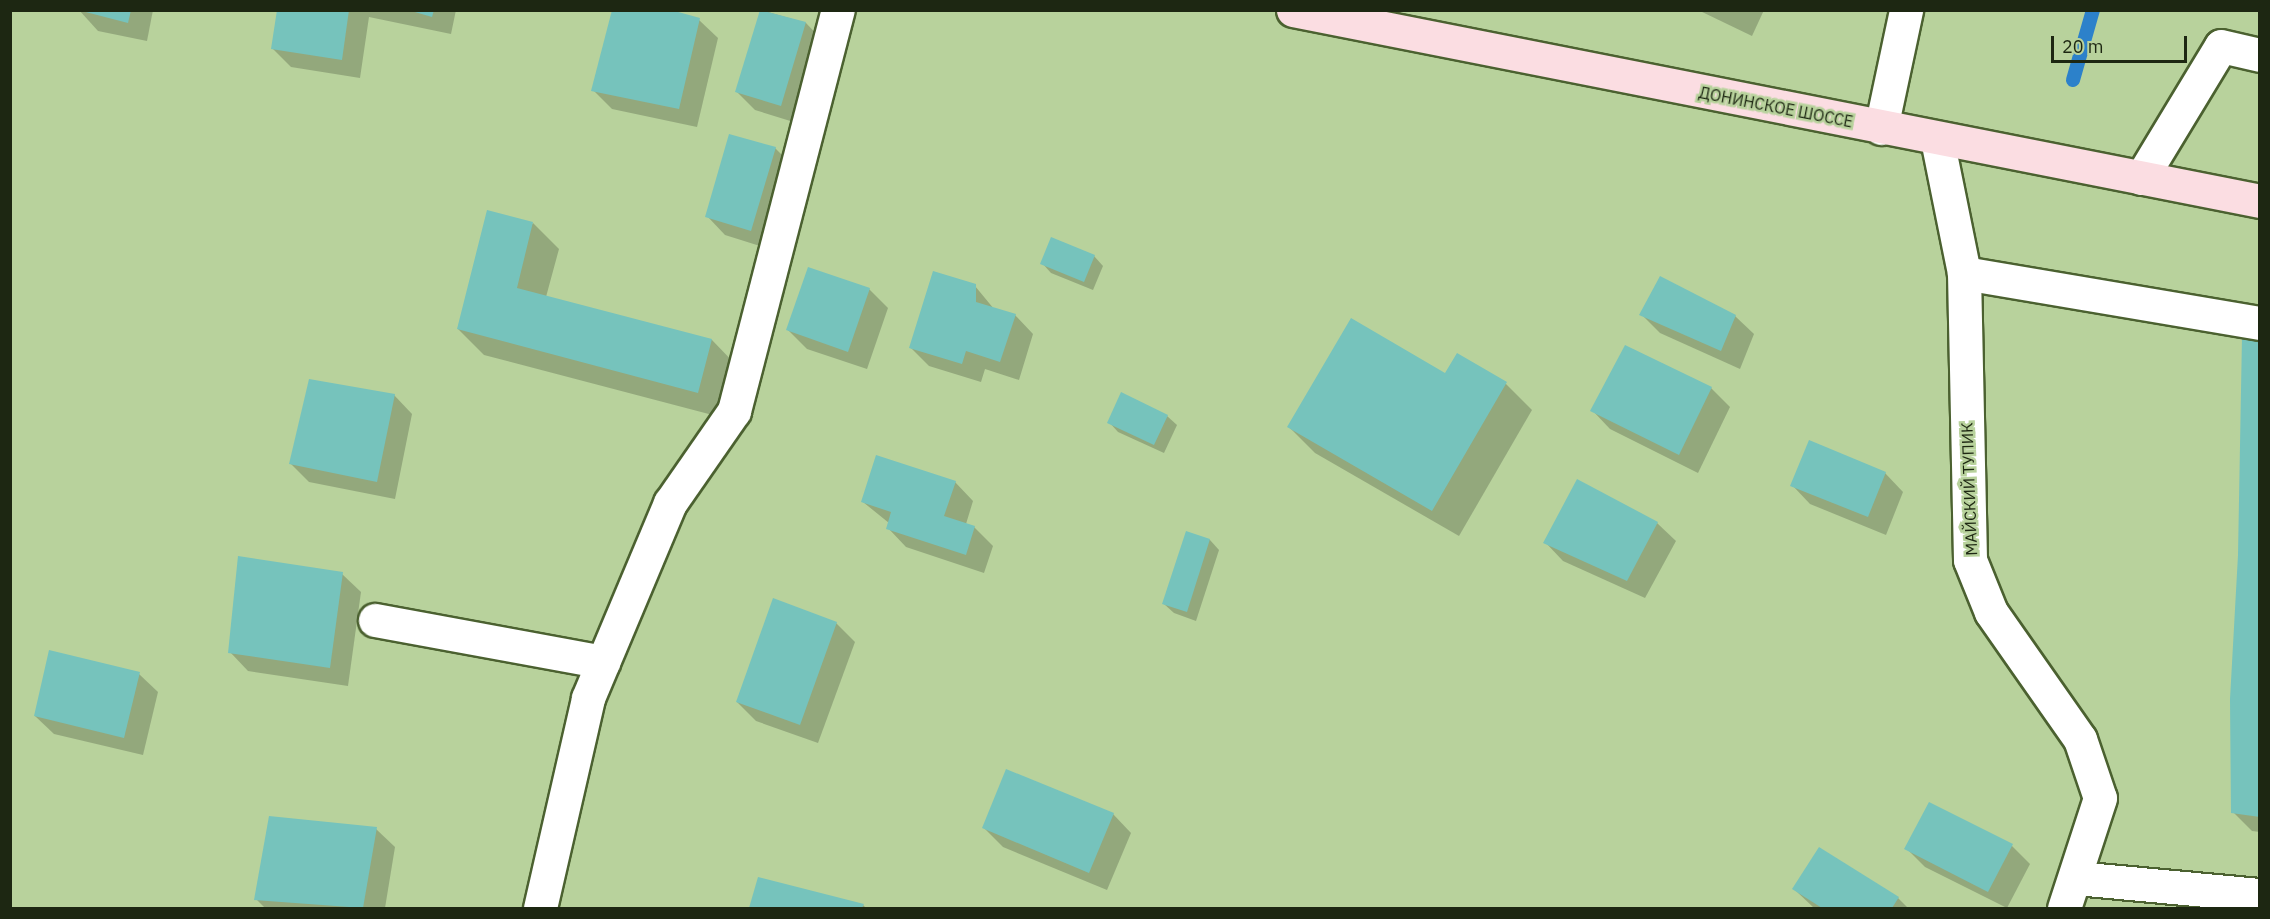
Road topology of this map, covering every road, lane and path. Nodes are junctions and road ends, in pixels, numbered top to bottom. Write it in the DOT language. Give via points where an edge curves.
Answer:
graph roads {
  1 [pos="838,10"];
  2 [pos="1293,10"];
  3 [pos="1906,10"];
  4 [pos="2259,55"];
  5 [pos="1881,128"];
  6 [pos="1937,139"];
  7 [pos="2140,178"];
  8 [pos="2259,201"];
  9 [pos="1964,273"];
  10 [pos="2259,323"];
  11 [pos="375,620"];
  12 [pos="603,662"];
  13 [pos="2076,878"];
  14 [pos="2259,895"];
  15 [pos="540,909"];
  16 [pos="2064,909"];
  1 -- 12 [label="street" via="734,411 670,503"];
  2 -- 5 [label="main road, ДОНИНСКОЕ ШОССЕ"];
  3 -- 5 [label="street"];
  4 -- 7 [label="street" via="2221,46"];
  5 -- 6 [label="main road, ДОНИНСКОЕ ШОССЕ"];
  6 -- 7 [label="main road, ДОНИНСКОЕ ШОССЕ"];
  6 -- 9 [label="street, МАЙСКИЙ ТУПИК"];
  7 -- 8 [label="main road, ДОНИНСКОЕ ШОССЕ"];
  9 -- 10 [label="street"];
  9 -- 13 [label="street, МАЙСКИЙ ТУПИК" via="1970,560 1991,612 2080,739 2100,798"];
  11 -- 12 [label="street"];
  12 -- 15 [label="street" via="588,698"];
  13 -- 14 [label="street"];
  13 -- 16 [label="street, МАЙСКИЙ ТУПИК"];
}
